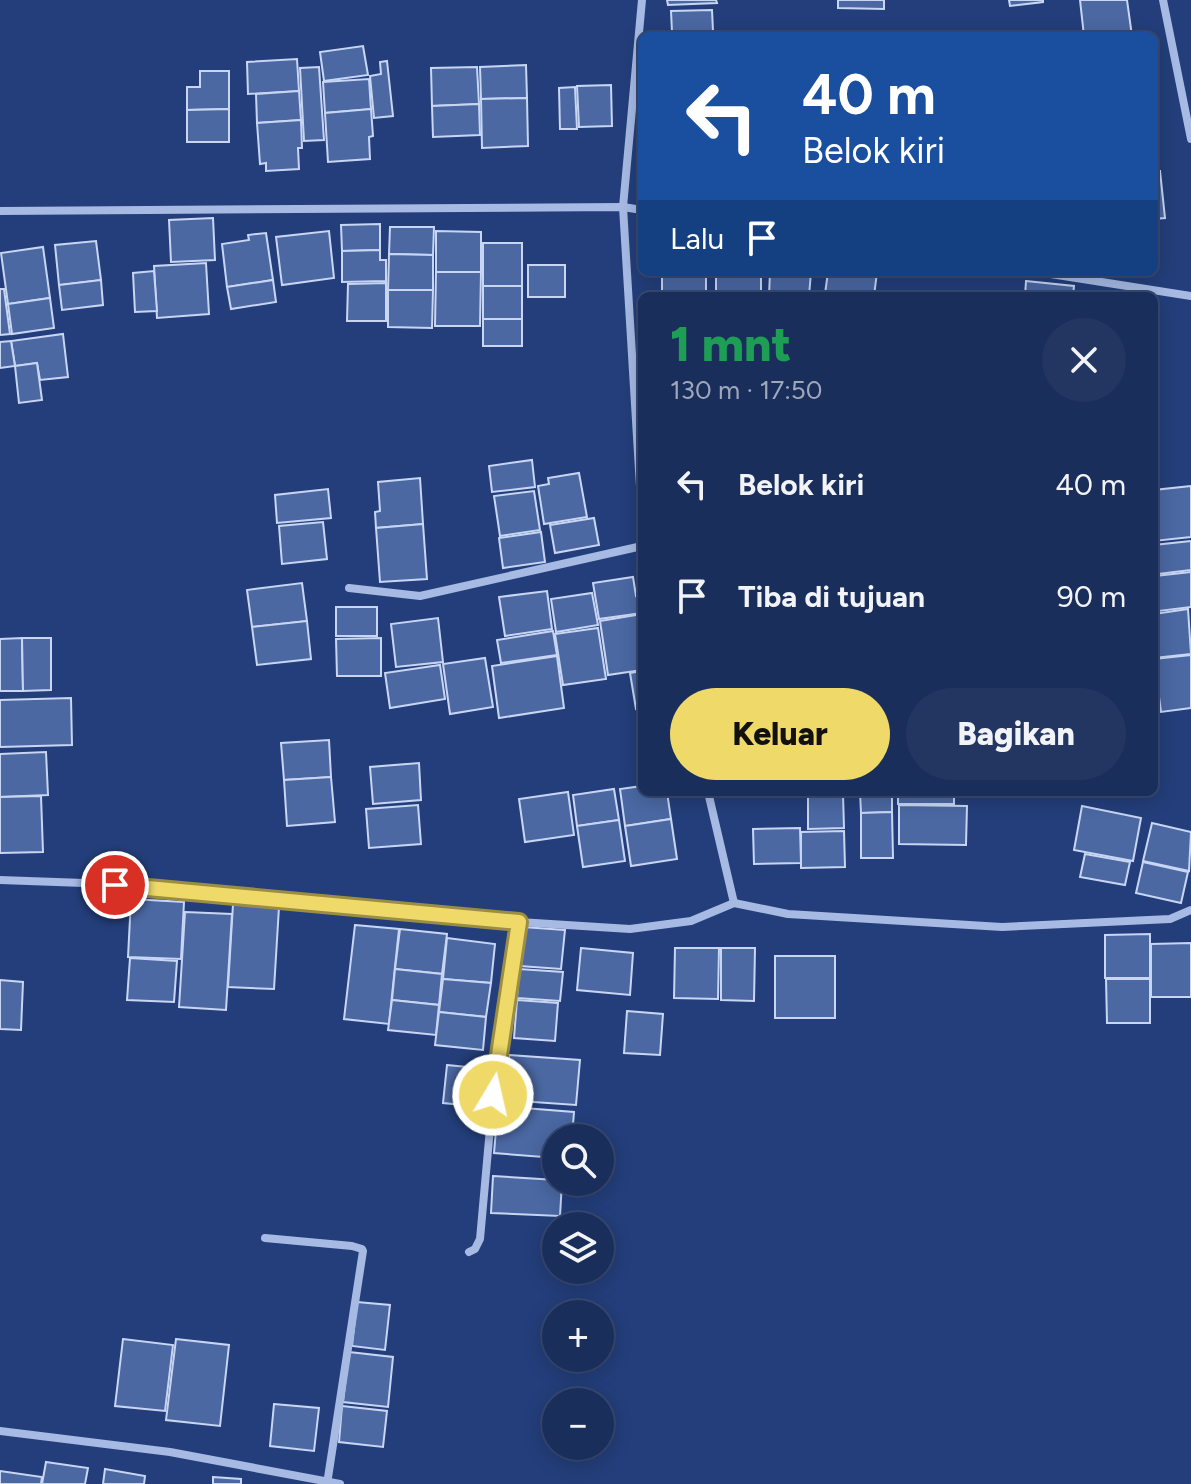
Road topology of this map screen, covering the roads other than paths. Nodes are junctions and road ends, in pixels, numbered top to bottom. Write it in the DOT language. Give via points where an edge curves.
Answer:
graph roads {
  1 [pos="642,0"];
  2 [pos="1163,0"];
  3 [pos="639,32"];
  4 [pos="638,44"];
  5 [pos="1191,139"];
  6 [pos="623,207"];
  7 [pos="638,209"];
  8 [pos="0,211"];
  9 [pos="1064,276"];
  10 [pos="1191,296"];
  11 [pos="638,453"];
  12 [pos="638,547"];
  13 [pos="349,588"];
  14 [pos="709,796"];
  15 [pos="0,880"];
  16 [pos="734,903"];
  17 [pos="1191,910"];
  18 [pos="519,922"];
  19 [pos="265,1238"];
  20 [pos="469,1252"];
  21 [pos="0,1431"];
  22 [pos="327,1483"];
  23 [pos="340,1484"];
  1 -- 3 [label="street"];
  2 -- 5 [label="street"];
  4 -- 6 [label="street"];
  6 -- 7 [label="street"];
  6 -- 8 [label="street"];
  6 -- 11 [label="street"];
  9 -- 10 [label="street"];
  12 -- 13 [label="street" via="420,596"];
  14 -- 16 [label="street"];
  15 -- 18 [label="street"];
  16 -- 17 [label="street" via="788,914 1002,927 1170,919"];
  16 -- 18 [label="street" via="691,921 630,929"];
  18 -- 20 [label="street" via="493,1095 480,1239"];
  19 -- 22 [label="street" via="363,1251"];
  21 -- 22 [label="street" via="170,1452"];
  22 -- 23 [label="street"];
}
